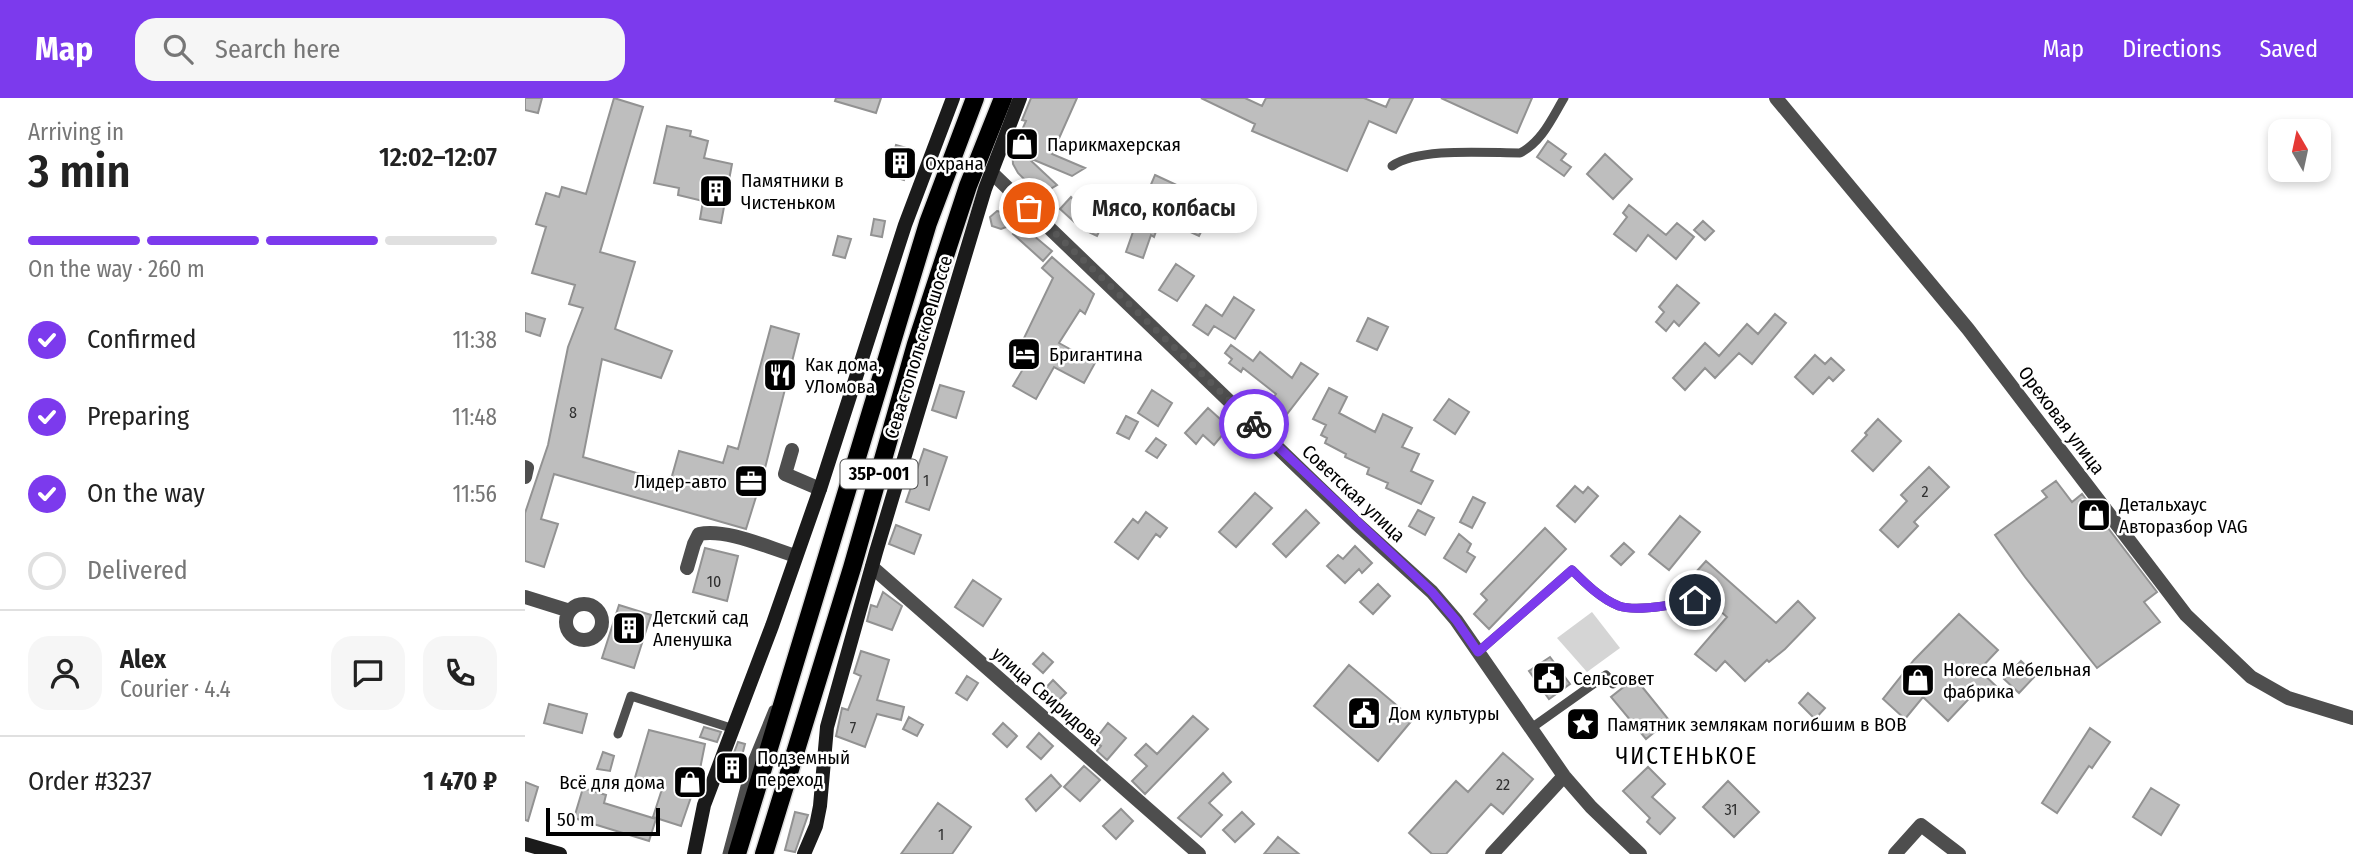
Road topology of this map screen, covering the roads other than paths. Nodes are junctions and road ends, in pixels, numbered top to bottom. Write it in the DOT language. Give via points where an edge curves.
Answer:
graph roads {
  1 [pos="953,98"];
  2 [pos="975,98"];
  3 [pos="1003,98"];
  4 [pos="1020,98"];
  5 [pos="1564,98"];
  6 [pos="1776,98"];
  7 [pos="998,152"];
  8 [pos="1392,166"];
  9 [pos="991,172"];
  10 [pos="1008,189"];
  11 [pos="985,190"];
  12 [pos="792,450"];
  13 [pos="525,467"];
  14 [pos="525,477"];
  15 [pos="820,489"];
  16 [pos="796,556"];
  17 [pos="872,567"];
  18 [pos="687,568"];
  19 [pos="525,597"];
  20 [pos="1695,600"];
  21 [pos="570,611"];
  22 [pos="1478,652"];
  23 [pos="794,668"];
  24 [pos="820,672"];
  25 [pos="1613,684"];
  26 [pos="2353,718"];
  27 [pos="734,729"];
  28 [pos="1529,729"];
  29 [pos="618,734"];
  30 [pos="1552,760"];
  31 [pos="1564,776"];
  32 [pos="1574,788"];
  33 [pos="1551,789"];
  34 [pos="525,844"];
  35 [pos="560,854"];
  36 [pos="694,854"];
  37 [pos="727,854"];
  38 [pos="737,854"];
  39 [pos="764,854"];
  40 [pos="771,854"];
  41 [pos="804,854"];
  42 [pos="1199,854"];
  43 [pos="1492,854"];
  44 [pos="1640,854"];
  45 [pos="1895,854"];
  46 [pos="1959,854"];
  1 -- 15 [label="main road" via="909,214"];
  2 -- 23 [label="main road, 35Р-001" via="928,223"];
  3 -- 24 [label="main road, 35Р-001" via="968,186 916,344"];
  4 -- 7 [label="main road, Севастопольское шоссе"];
  5 -- 8 [label="lane" via="1541,136 1520,153 1420,155"];
  6 -- 26 [label="street, Ореховая улица" via="1968,329 2186,615 2251,677 2288,698"];
  7 -- 9 [label="main road, Севастопольское шоссе"];
  7 -- 10 [label="street"];
  9 -- 10 [label="street, Советская улица"];
  9 -- 11 [label="main road, Севастопольское шоссе"];
  10 -- 11 [label="street" via="995,186"];
  10 -- 22 [label="street, Советская улица" via="1432,592"];
  11 -- 17 [label="main road, Севастопольское шоссе"];
  12 -- 15 [label="street" via="785,474"];
  13 -- 14 [label="street"];
  15 -- 16 [label="main road"];
  16 -- 18 [label="street" via="709,532 699,534"];
  16 -- 27 [label="main road"];
  17 -- 41 [label="main road, Севастопольское шоссе" via="827,727 820,806"];
  17 -- 42 [label="street, улица Свиридова"];
  19 -- 21 [label="street"];
  20 -- 22 [label="lane" via="1665,607 1621,607 1591,589 1572,570"];
  22 -- 28 [label="street, Советская улица"];
  23 -- 37 [label="lane" via="758,745"];
  23 -- 38 [label="main road, 35Р-001"];
  24 -- 39 [label="main road, 35Р-001"];
  24 -- 40 [label="lane" via="809,732"];
  25 -- 28 [label="lane" via="1606,675"];
  27 -- 29 [label="lane" via="631,696"];
  27 -- 36 [label="main road" via="704,805"];
  28 -- 30 [label="street, Советская улица"];
  30 -- 31 [label="street, Советская улица"];
  30 -- 33 [label="street" via="1555,782"];
  31 -- 32 [label="street, Советская улица"];
  31 -- 33 [label="street"];
  32 -- 33 [label="street"];
  32 -- 44 [label="street, Советская улица"];
  33 -- 43 [label="street"];
  34 -- 35 [label="main road"];
  45 -- 46 [label="street" via="1921,825"];
}
